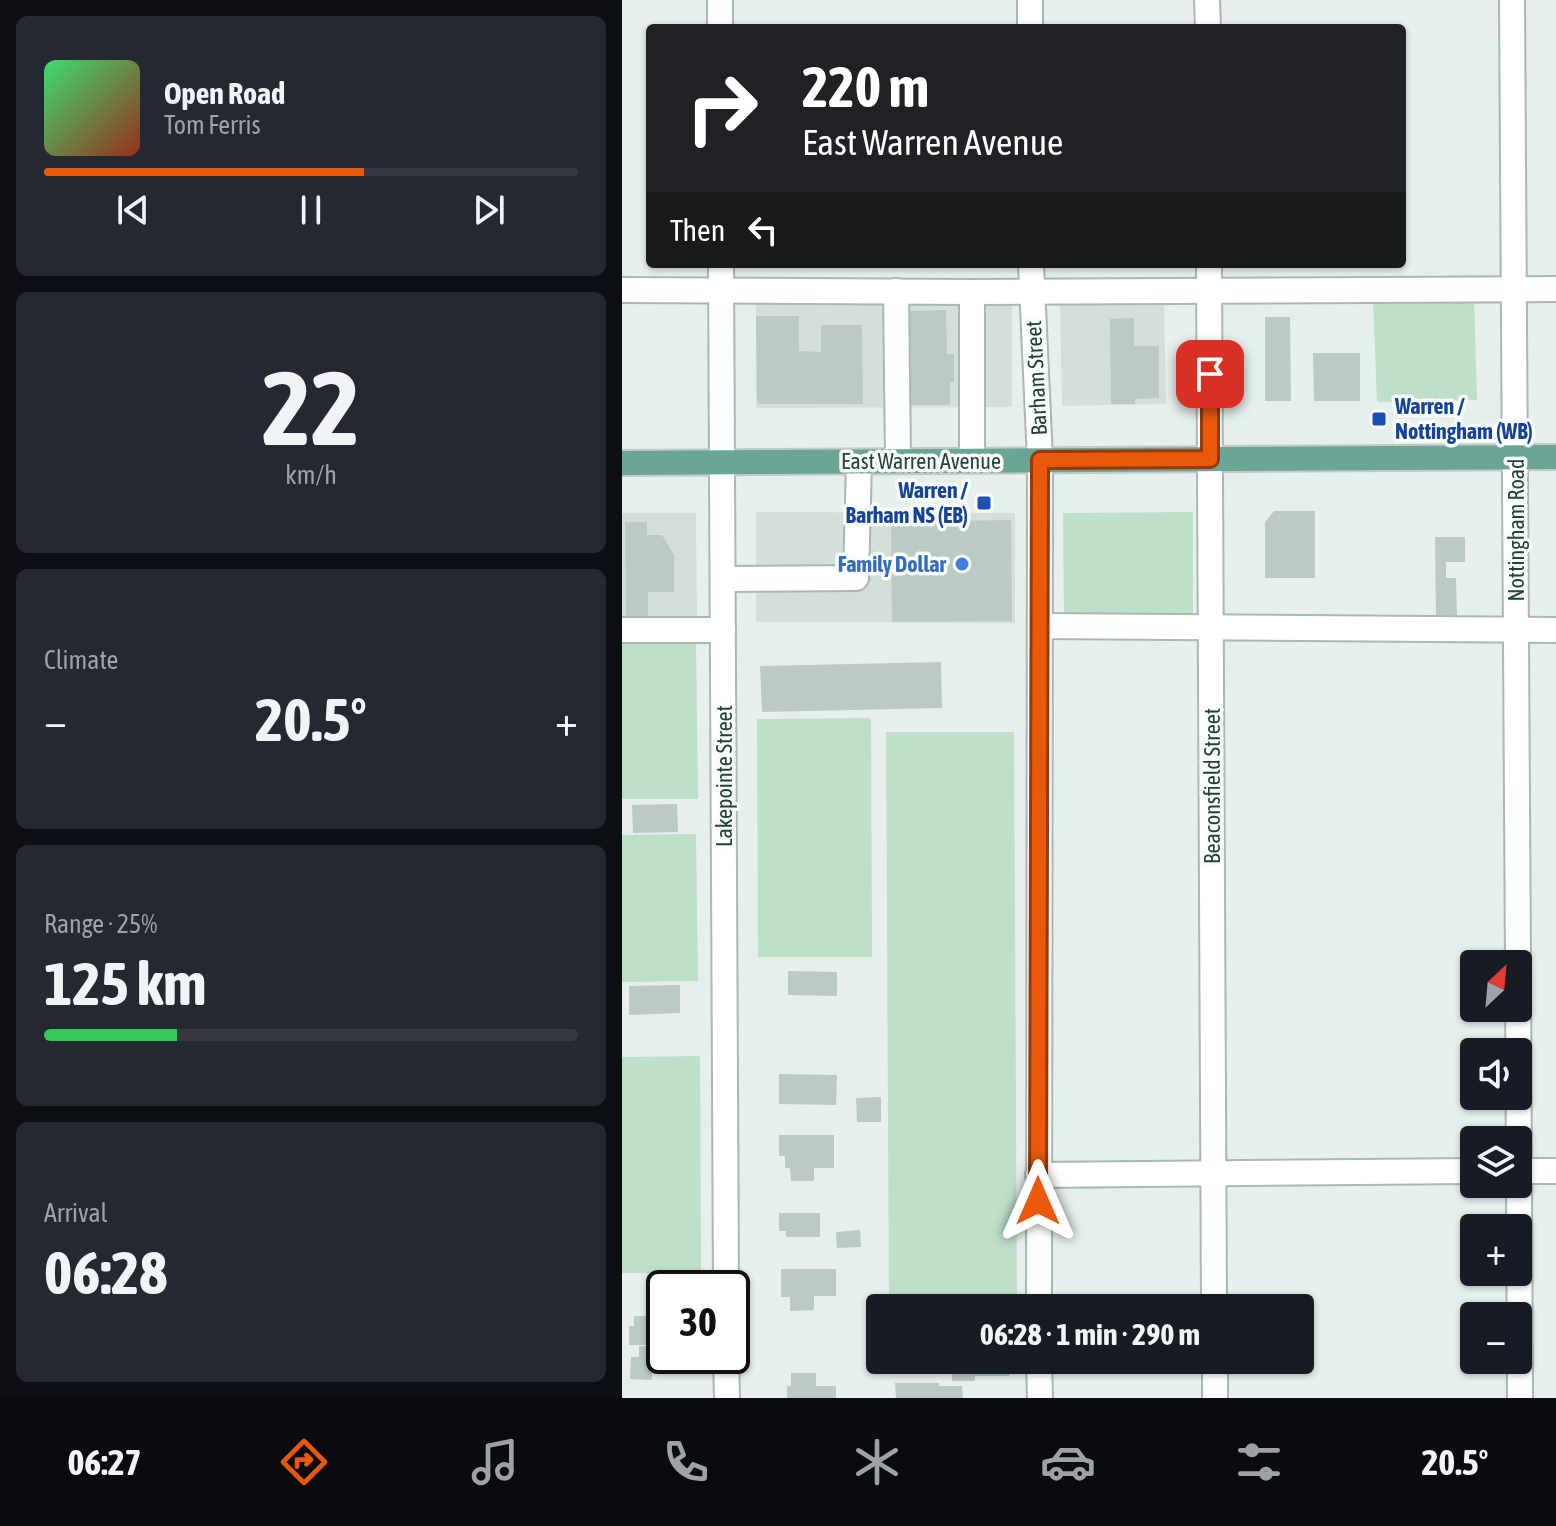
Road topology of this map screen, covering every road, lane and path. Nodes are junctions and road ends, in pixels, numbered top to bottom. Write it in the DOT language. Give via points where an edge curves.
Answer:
graph roads {
  1 [pos="720,0"];
  2 [pos="1030,0"];
  3 [pos="1207,0"];
  4 [pos="1512,0"];
  5 [pos="720,24"];
  6 [pos="1030,24"];
  7 [pos="1208,24"];
  8 [pos="721,268"];
  9 [pos="1031,268"];
  10 [pos="1209,268"];
  11 [pos="721,289"];
  12 [pos="1209,289"];
  13 [pos="1514,289"];
  14 [pos="1556,289"];
  15 [pos="622,290"];
  16 [pos="896,291"];
  17 [pos="1032,291"];
  18 [pos="972,292"];
  19 [pos="1556,457"];
  20 [pos="1515,458"];
  21 [pos="1210,459"];
  22 [pos="898,460"];
  23 [pos="972,460"];
  24 [pos="1040,460"];
  25 [pos="722,462"];
  26 [pos="859,462"];
  27 [pos="622,463"];
  28 [pos="724,579"];
  29 [pos="1040,626"];
  30 [pos="1211,628"];
  31 [pos="622,630"];
  32 [pos="723,630"];
  33 [pos="1516,630"];
  34 [pos="1556,630"];
  35 [pos="1518,950"];
  36 [pos="1518,1022"];
  37 [pos="1519,1126"];
  38 [pos="1460,1171"];
  39 [pos="1532,1171"];
  40 [pos="1556,1171"];
  41 [pos="1214,1173"];
  42 [pos="1038,1175"];
  43 [pos="1519,1198"];
  44 [pos="726,1270"];
  45 [pos="1039,1294"];
  46 [pos="1214,1294"];
  47 [pos="726,1374"];
  48 [pos="1039,1374"];
  49 [pos="1215,1374"];
  50 [pos="727,1398"];
  51 [pos="1040,1398"];
  52 [pos="1215,1398"];
  53 [pos="1520,1398"];
  1 -- 5 [label="street"];
  2 -- 6 [label="street"];
  3 -- 7 [label="street"];
  4 -- 13 [label="street, Nottingham Road"];
  8 -- 11 [label="street, Lakepointe Street"];
  9 -- 17 [label="street, Barham Street"];
  10 -- 12 [label="street, Beaconsfield Street"];
  11 -- 15 [label="street"];
  11 -- 16 [label="street"];
  11 -- 25 [label="street, Lakepointe Street"];
  12 -- 13 [label="street"];
  12 -- 17 [label="street"];
  12 -- 21 [label="street, Beaconsfield Street"];
  13 -- 14 [label="street"];
  13 -- 20 [label="street, Nottingham Road"];
  16 -- 18 [label="street"];
  16 -- 22 [label="street"];
  17 -- 18 [label="street"];
  17 -- 24 [label="street, Barham Street"];
  18 -- 23 [label="street"];
  19 -- 20 [label="main road, East Warren Avenue"];
  20 -- 21 [label="main road, East Warren Avenue"];
  20 -- 33 [label="street, Nottingham Road"];
  21 -- 24 [label="main road, East Warren Avenue"];
  21 -- 30 [label="street, Beaconsfield Street"];
  22 -- 23 [label="main road, East Warren Avenue"];
  22 -- 26 [label="main road, East Warren Avenue"];
  23 -- 24 [label="main road, East Warren Avenue"];
  24 -- 29 [label="street, Barham Street"];
  25 -- 26 [label="main road, East Warren Avenue"];
  25 -- 27 [label="main road, East Warren Avenue"];
  25 -- 28 [label="street, Lakepointe Street"];
  26 -- 28 [label="street" via="856,578"];
  28 -- 32 [label="street, Lakepointe Street"];
  29 -- 30 [label="street"];
  29 -- 42 [label="street, Barham Street"];
  30 -- 33 [label="street"];
  30 -- 41 [label="street, Beaconsfield Street"];
  31 -- 32 [label="street"];
  32 -- 44 [label="street, Lakepointe Street"];
  33 -- 34 [label="street"];
  33 -- 35 [label="street, Nottingham Road"];
  36 -- 37 [label="street, Nottingham Road"];
  38 -- 41 [label="street"];
  39 -- 40 [label="street"];
  41 -- 42 [label="street"];
  41 -- 46 [label="street, Beaconsfield Street"];
  42 -- 45 [label="street, Barham Street"];
  43 -- 53 [label="street, Nottingham Road"];
  47 -- 50 [label="street"];
  48 -- 51 [label="street"];
  49 -- 52 [label="street"];
}
